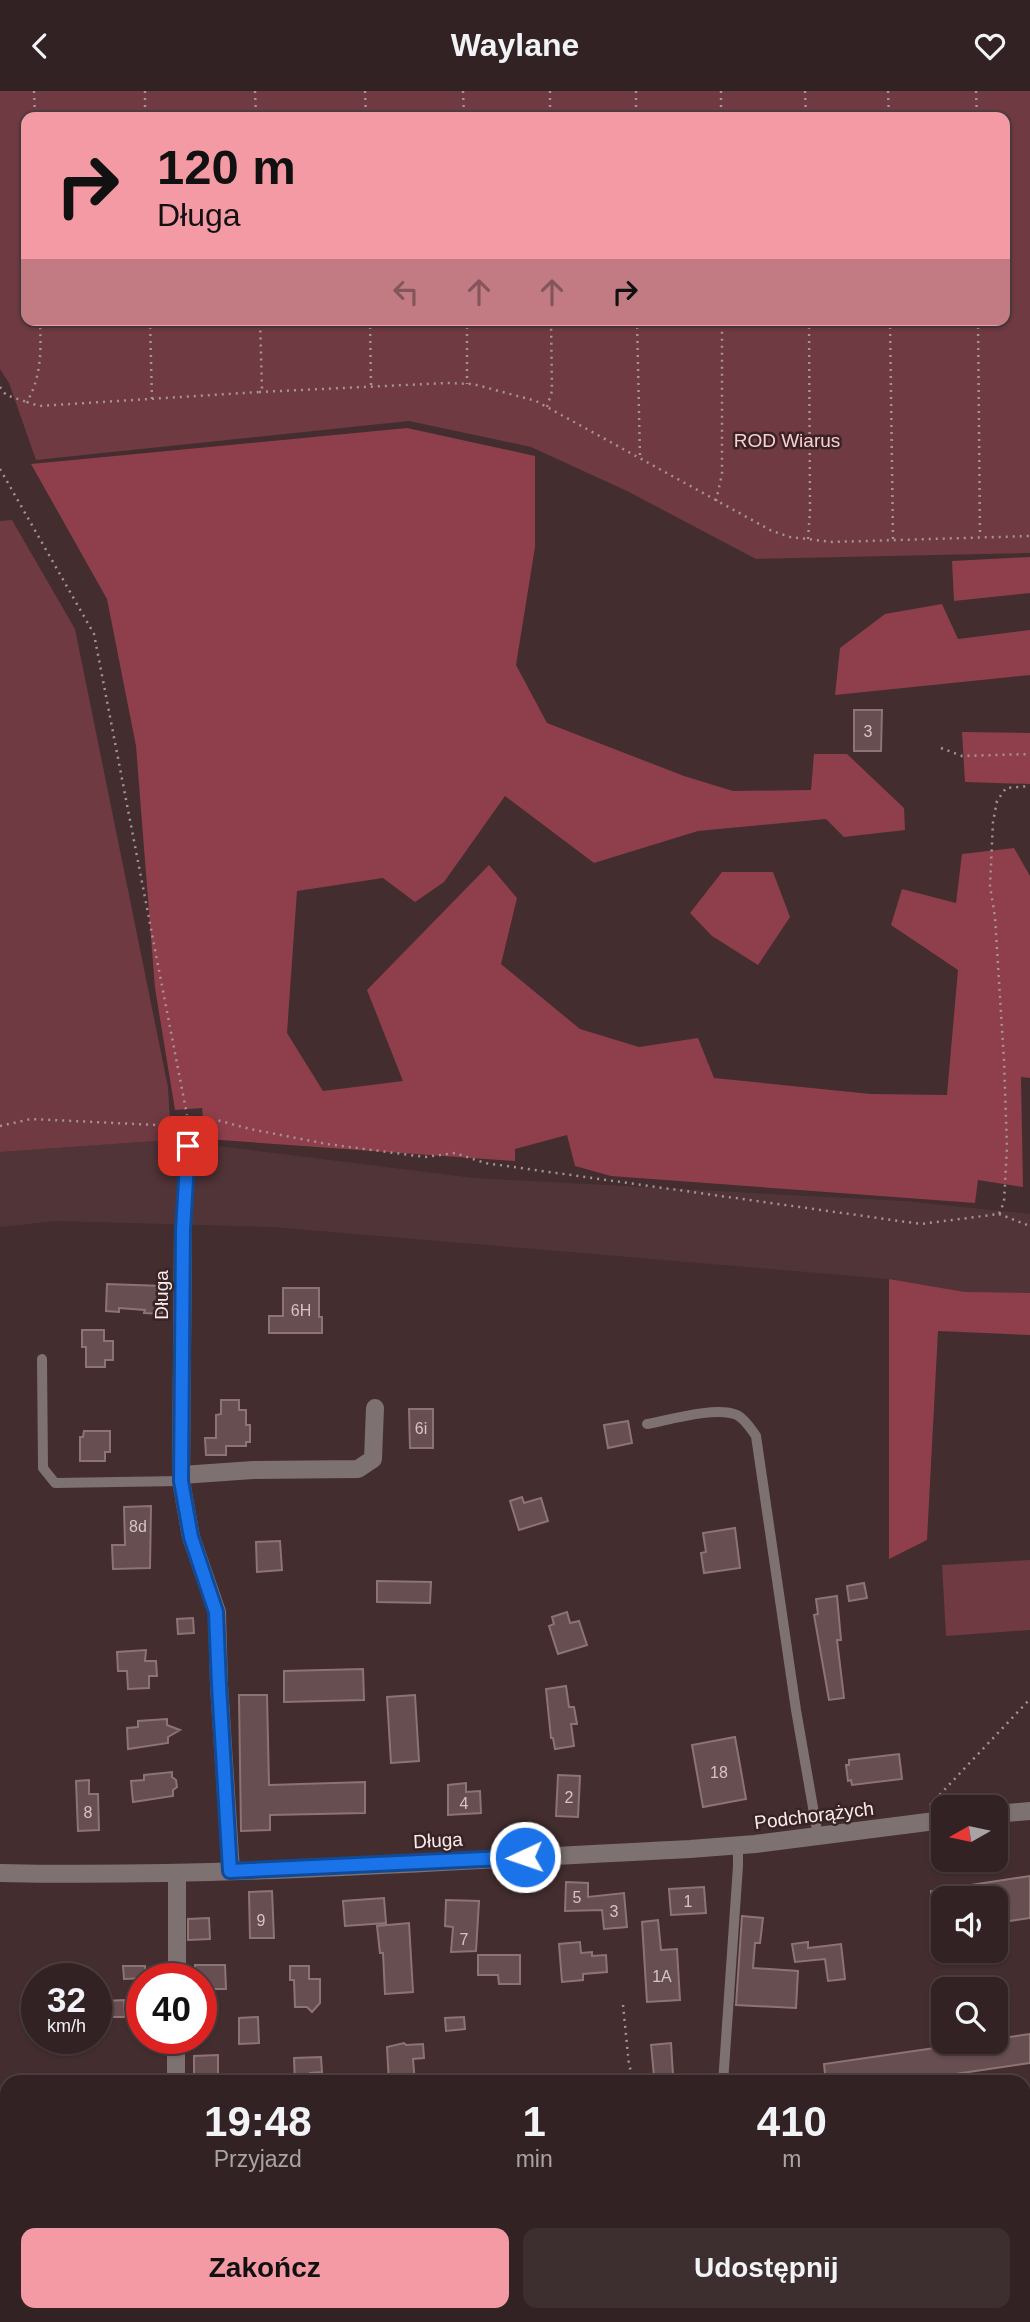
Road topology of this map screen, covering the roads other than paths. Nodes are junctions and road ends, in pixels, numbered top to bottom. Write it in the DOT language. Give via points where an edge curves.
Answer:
graph roads {
  1 [pos="201,1124"];
  2 [pos="183,1230"];
  3 [pos="42,1359"];
  4 [pos="376,1408"];
  5 [pos="647,1424"];
  6 [pos="182,1478"];
  7 [pos="1030,1811"];
  8 [pos="1008,1813"];
  9 [pos="931,1821"];
  10 [pos="818,1836"];
  11 [pos="738,1845"];
  12 [pos="690,1849"];
  13 [pos="230,1871"];
  14 [pos="0,1873"];
  15 [pos="177,1873"];
  16 [pos="177,1963"];
  17 [pos="176,2054"];
  18 [pos="176,2075"];
  19 [pos="724,2075"];
  1 -- 2 [label="lane, Długa" via="189,1126"];
  2 -- 6 [label="street, Długa"];
  3 -- 6 [label="lane" via="43,1468 55,1483"];
  4 -- 6 [label="street" via="373,1459 358,1469 253,1470"];
  5 -- 10 [label="lane" via="723,1412 737,1415 756,1436"];
  6 -- 13 [label="street, Długa" via="191,1537 216,1612"];
  7 -- 8 [label="street"];
  9 -- 10 [label="street, Podchorążych"];
  10 -- 11 [label="street, Podchorążych"];
  11 -- 12 [label="street, Podchorążych"];
  11 -- 19 [label="lane"];
  12 -- 13 [label="street, Długa"];
  13 -- 15 [label="street, Długa"];
  14 -- 15 [label="street, Długa"];
  15 -- 16 [label="street"];
  17 -- 18 [label="street"];
}
